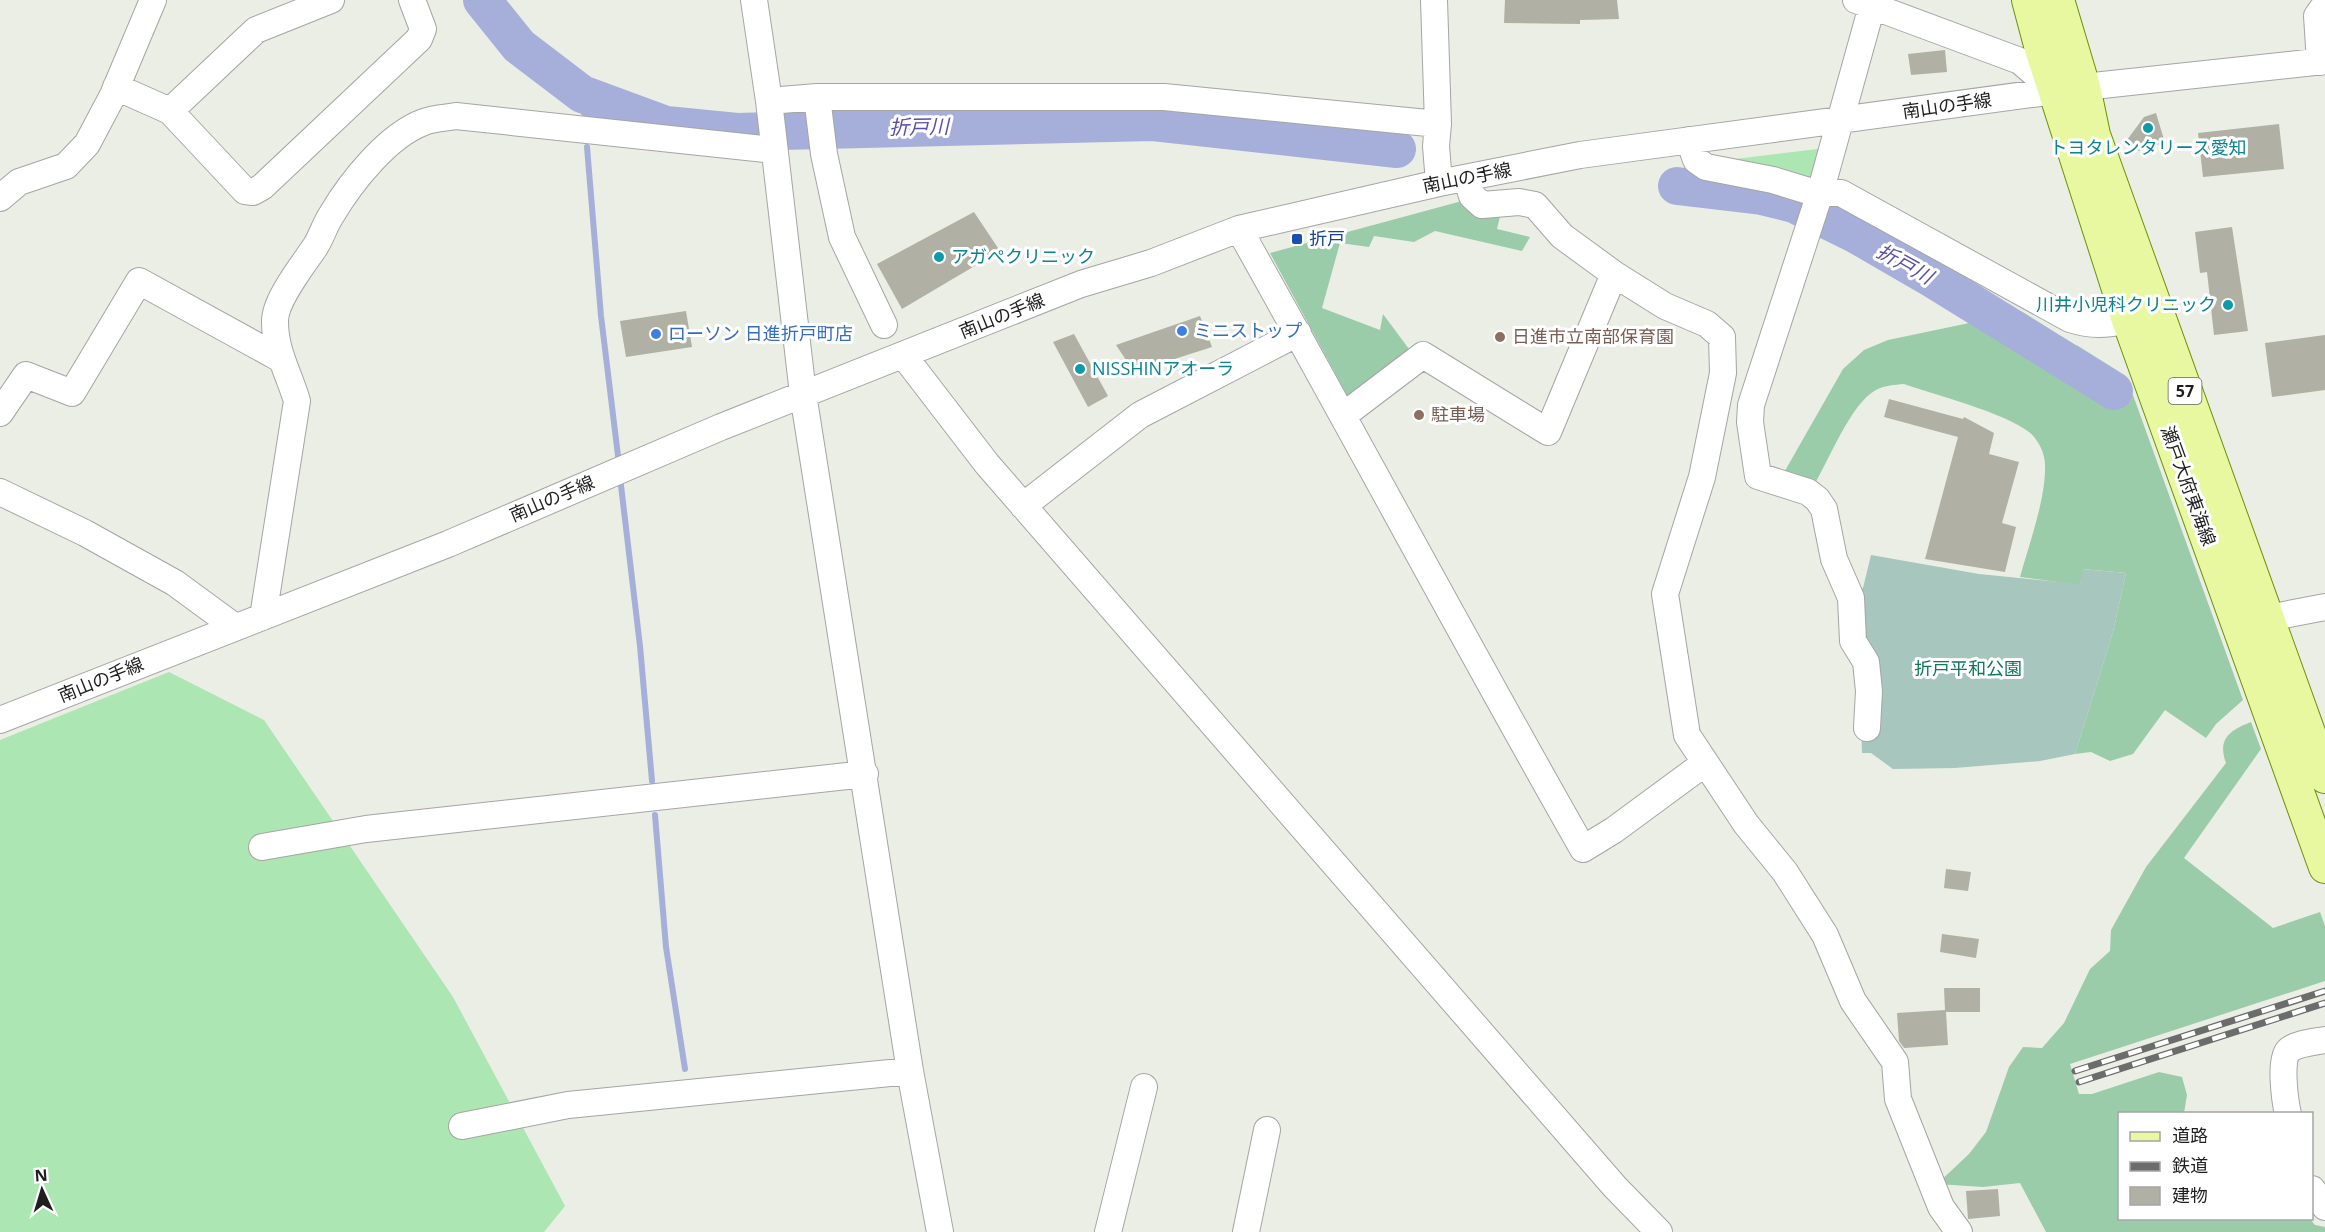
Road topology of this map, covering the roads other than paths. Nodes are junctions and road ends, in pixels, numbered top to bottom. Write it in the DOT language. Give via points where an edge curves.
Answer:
graph roads {
  1 [pos="153,0"];
  2 [pos="331,0"];
  3 [pos="412,0"];
  4 [pos="754,0"];
  5 [pos="1434,0"];
  6 [pos="2028,0"];
  7 [pos="2058,0"];
  8 [pos="1864,3"];
  9 [pos="2325,5"];
  10 [pos="2322,62"];
  11 [pos="116,87"];
  12 [pos="2069,89"];
  13 [pos="817,97"];
  14 [pos="769,102"];
  15 [pos="170,111"];
  16 [pos="1842,120"];
  17 [pos="1438,124"];
  18 [pos="1689,140"];
  19 [pos="773,149"];
  20 [pos="1467,179"];
  21 [pos="1439,183"];
  22 [pos="1819,196"];
  23 [pos="0,198"];
  24 [pos="1239,229"];
  25 [pos="1614,274"];
  26 [pos="2128,320"];
  27 [pos="884,325"];
  28 [pos="1298,333"];
  29 [pos="904,356"];
  30 [pos="279,358"];
  31 [pos="1722,373"];
  32 [pos="803,394"];
  33 [pos="1751,405"];
  34 [pos="0,412"];
  35 [pos="1344,415"];
  36 [pos="0,492"];
  37 [pos="1023,506"];
  38 [pos="2325,608"];
  39 [pos="263,616"];
  40 [pos="2254,623"];
  41 [pos="235,627"];
  42 [pos="0,720"];
  43 [pos="1867,728"];
  44 [pos="1705,763"];
  45 [pos="865,774"];
  46 [pos="2325,777"];
  47 [pos="262,847"];
  48 [pos="2325,867"];
  49 [pos="2325,1040"];
  50 [pos="910,1071"];
  51 [pos="1144,1087"];
  52 [pos="2288,1112"];
  53 [pos="462,1126"];
  54 [pos="1267,1130"];
  55 [pos="2313,1190"];
  56 [pos="2325,1207"];
  57 [pos="940,1232"];
  58 [pos="1108,1232"];
  59 [pos="1246,1232"];
  60 [pos="1659,1232"];
  61 [pos="1959,1232"];
  1 -- 11 [label="street"];
  2 -- 15 [label="street" via="256,30"];
  3 -- 15 [label="street" via="423,29 419,39 253,192 244,191"];
  4 -- 14 [label="street"];
  5 -- 17 [label="street"];
  6 -- 12 [label="main road, 瀬戸大府東海線 / 57"];
  7 -- 12 [label="main road, 瀬戸大府東海線 / 57"];
  8 -- 12 [label="street" via="2020,61"];
  8 -- 16 [label="street"];
  9 -- 10 [label="street" via="2317,16"];
  10 -- 12 [label="street, 南山の手線"];
  11 -- 15 [label="street"];
  11 -- 23 [label="street" via="87,144 66,166 19,182"];
  12 -- 16 [label="street, 南山の手線"];
  12 -- 26 [label="main road, 瀬戸大府東海線 / 57"];
  12 -- 40 [label="main road, 瀬戸大府東海線 / 57" via="2098,147"];
  13 -- 14 [label="street"];
  13 -- 17 [label="street" via="1164,97"];
  13 -- 27 [label="street" via="824,154 842,237"];
  14 -- 19 [label="street"];
  16 -- 18 [label="street, 南山の手線"];
  16 -- 22 [label="street"];
  17 -- 21 [label="street"];
  18 -- 20 [label="street, 南山の手線" via="1580,156"];
  18 -- 22 [label="street" via="1696,160 1706,167"];
  19 -- 30 [label="street" via="456,116 423,122 384,148 331,215 317,244 289,284 274,320"];
  19 -- 32 [label="street"];
  20 -- 21 [label="street, 南山の手線"];
  20 -- 25 [label="street" via="1472,196 1482,205 1535,205 1562,236"];
  21 -- 24 [label="street, 南山の手線"];
  22 -- 26 [label="street" via="1841,193 2070,319 2105,326"];
  22 -- 33 [label="street"];
  24 -- 28 [label="street"];
  24 -- 29 [label="street, 南山の手線" via="1151,263 1081,284"];
  25 -- 31 [label="street" via="1665,306 1707,324 1722,337"];
  25 -- 35 [label="street" via="1548,432 1423,355"];
  26 -- 40 [label="main road, 瀬戸大府東海線 / 57"];
  28 -- 35 [label="street"];
  28 -- 37 [label="street" via="1140,415"];
  29 -- 32 [label="street, 南山の手線"];
  29 -- 37 [label="street"];
  30 -- 34 [label="street" via="139,281 72,393 26,375"];
  30 -- 39 [label="street" via="297,401"];
  31 -- 33 [label="street"];
  31 -- 44 [label="street" via="1702,477 1665,594 1687,735"];
  32 -- 39 [label="street, 南山の手線" via="448,544"];
  32 -- 45 [label="street"];
  33 -- 43 [label="street" via="1758,476 1808,492 1824,509 1834,559 1851,598 1853,640 1866,662"];
  35 -- 44 [label="street" via="1471,652 1583,849"];
  36 -- 41 [label="street" via="175,583"];
  37 -- 60 [label="street"];
  38 -- 40 [label="street"];
  39 -- 41 [label="street, 南山の手線"];
  40 -- 46 [label="main road, 瀬戸大府東海線 / 57"];
  40 -- 48 [label="main road, 瀬戸大府東海線 / 57"];
  41 -- 42 [label="street, 南山の手線"];
  44 -- 61 [label="street" via="1826,935 1853,1001 1895,1062 1898,1099 1941,1207"];
  45 -- 47 [label="street" via="366,829"];
  45 -- 50 [label="street"];
  49 -- 52 [label="street" via="2285,1053"];
  50 -- 53 [label="street" via="568,1104"];
  50 -- 57 [label="street"];
  51 -- 58 [label="street"];
  54 -- 59 [label="street"];
  55 -- 56 [label="street"];
}
